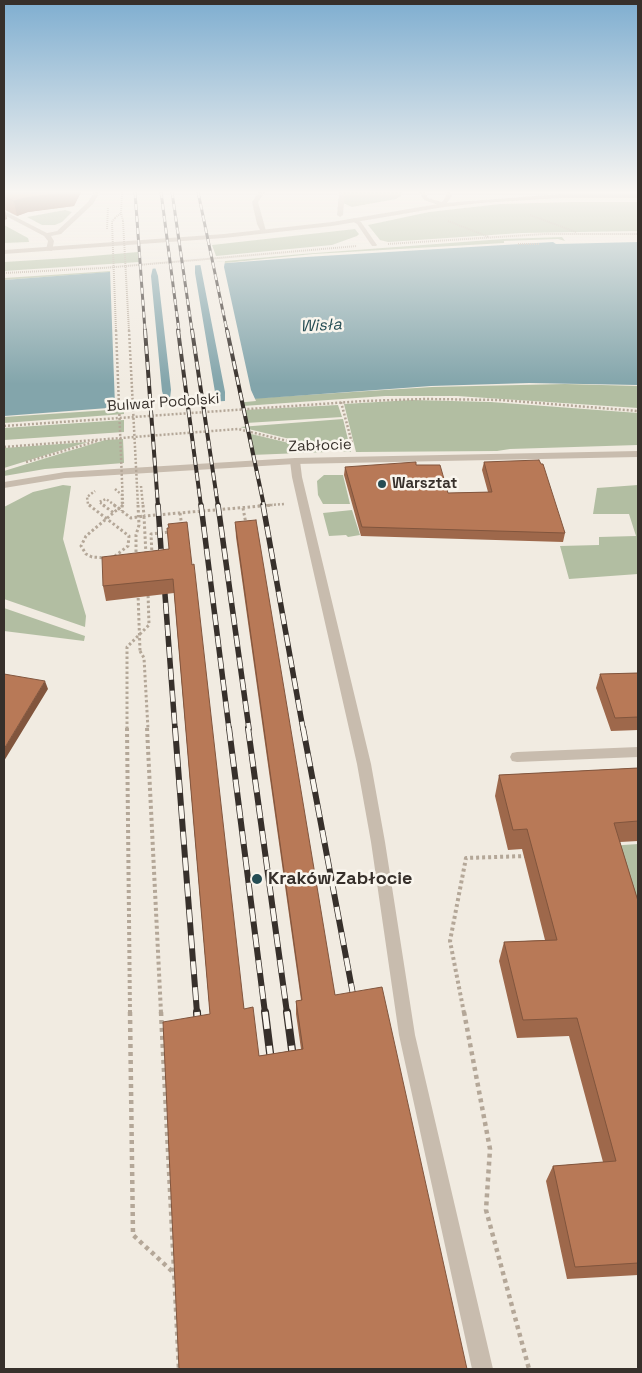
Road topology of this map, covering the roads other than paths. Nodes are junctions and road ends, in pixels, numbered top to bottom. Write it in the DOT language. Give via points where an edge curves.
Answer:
graph roads {
  1 [pos="638,454"];
  2 [pos="295,461"];
  3 [pos="4,485"];
  4 [pos="638,752"];
  5 [pos="517,758"];
  6 [pos="483,1369"];
  1 -- 2 [label="street, Zabłocie"];
  2 -- 3 [label="street, Zabłocie" via="65,475"];
  2 -- 6 [label="street" via="364,764 407,1035"];
  4 -- 5 [label="street"];
}
